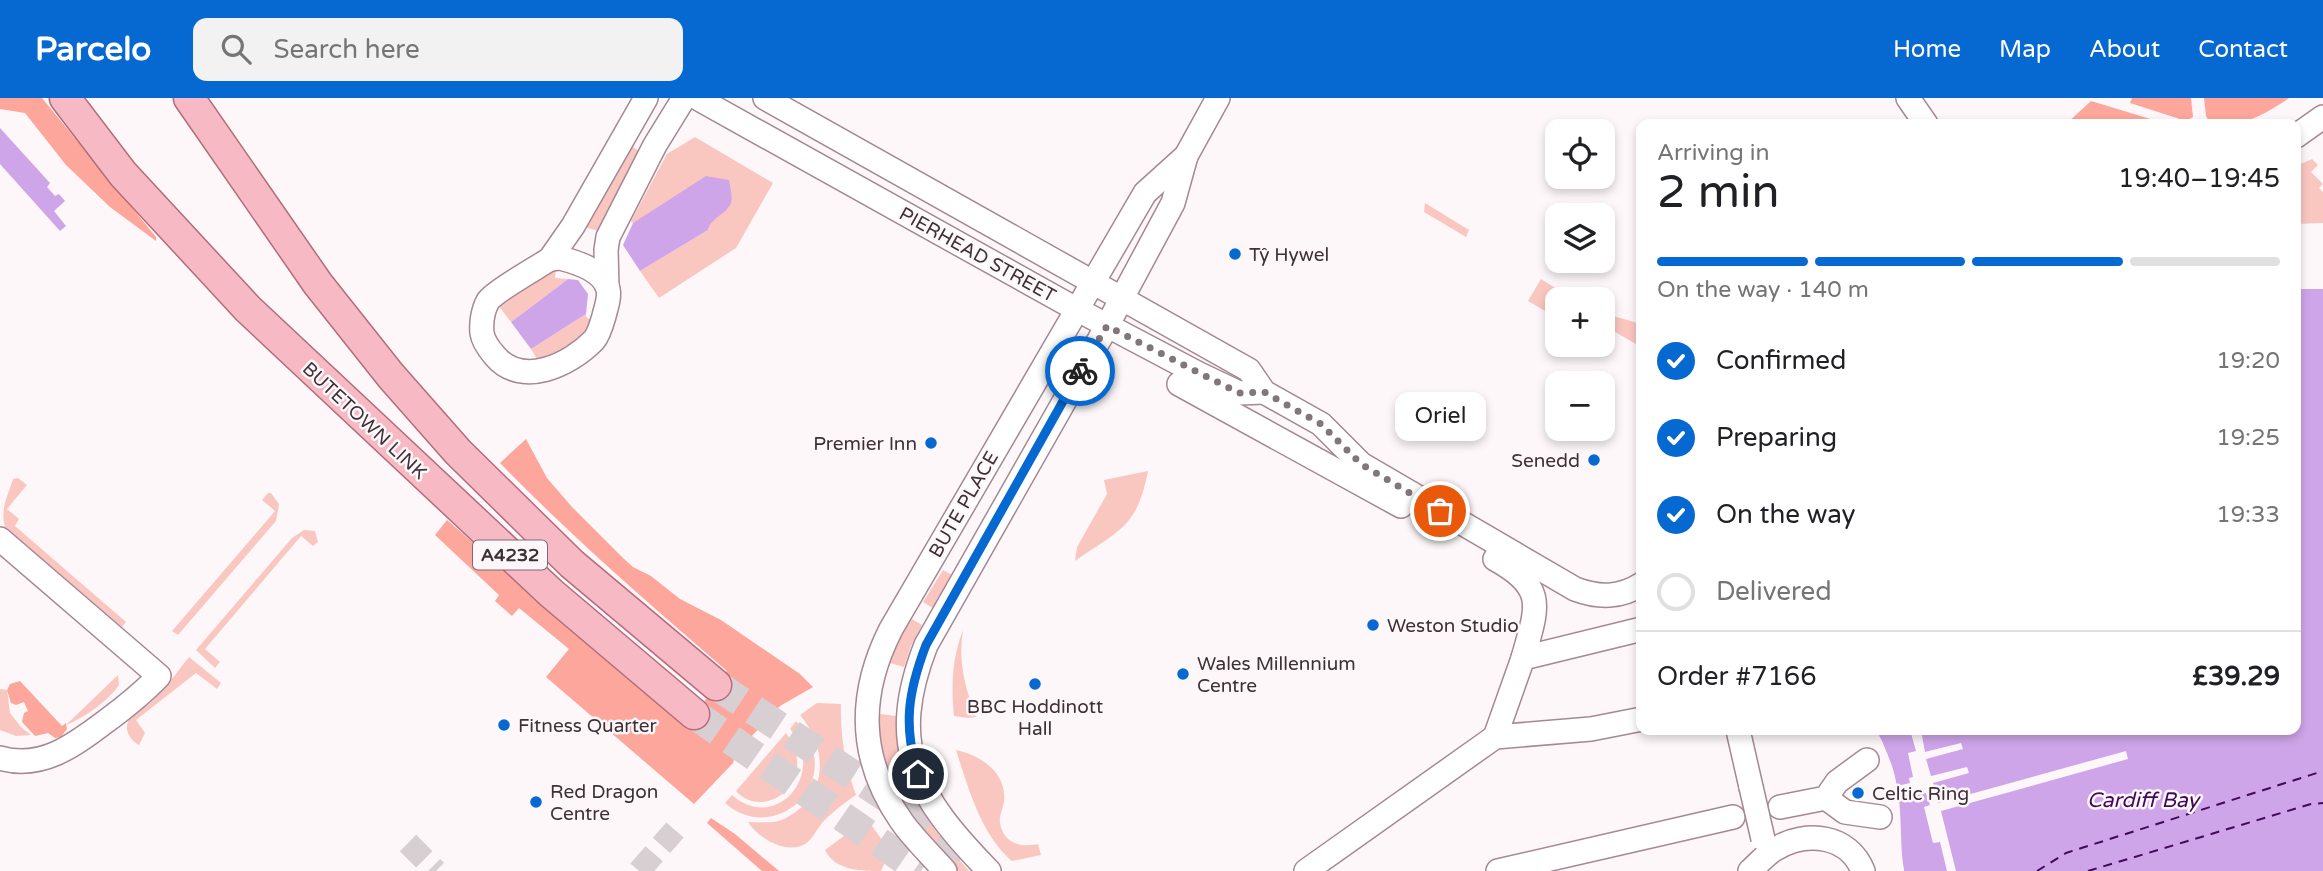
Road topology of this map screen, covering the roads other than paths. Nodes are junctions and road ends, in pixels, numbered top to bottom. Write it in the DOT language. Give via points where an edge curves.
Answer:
graph roads {
  1 [pos="65,98"];
  2 [pos="189,98"];
  3 [pos="646,98"];
  4 [pos="684,98"];
  5 [pos="696,98"];
  6 [pos="765,98"];
  7 [pos="1218,98"];
  8 [pos="1908,98"];
  9 [pos="2323,117"];
  10 [pos="1923,119"];
  11 [pos="2301,132"];
  12 [pos="1186,156"];
  13 [pos="550,259"];
  14 [pos="1093,281"];
  15 [pos="607,286"];
  16 [pos="1121,298"];
  17 [pos="1076,309"];
  18 [pos="1107,326"];
  19 [pos="1179,384"];
  20 [pos="1264,392"];
  21 [pos="0,538"];
  22 [pos="1636,587"];
  23 [pos="1636,630"];
  24 [pos="1523,658"];
  25 [pos="716,685"];
  26 [pos="694,714"];
  27 [pos="1636,720"];
  28 [pos="1739,735"];
  29 [pos="1494,737"];
  30 [pos="0,759"];
  31 [pos="1867,760"];
  32 [pos="1826,798"];
  33 [pos="1780,807"];
  34 [pos="1733,817"];
  35 [pos="1880,817"];
  36 [pos="1760,855"];
  37 [pos="946,871"];
  38 [pos="989,871"];
  39 [pos="1306,871"];
  40 [pos="1498,871"];
  41 [pos="1863,871"];
  1 -- 26 [label="main road, BUTETOWN LINK / A4232" via="123,174 248,309 551,593"];
  2 -- 25 [label="main road, A4232" via="318,284 458,452 572,564"];
  3 -- 13 [label="street"];
  4 -- 15 [label="street" via="608,237"];
  5 -- 17 [label="street, PIERHEAD STREET"];
  6 -- 14 [label="street, PIERHEAD STREET"];
  7 -- 12 [label="street, BUTE PLACE"];
  8 -- 10 [label="street"];
  9 -- 11 [label="street"];
  12 -- 14 [label="street, BUTE PLACE" via="1145,193"];
  12 -- 16 [label="street, BUTE PLACE" via="1173,203"];
  13 -- 15 [label="street" via="577,262 594,271"];
  13 -- 15 [label="street" via="489,299 484,311 482,336 507,366 544,371 562,365 595,339 608,302"];
  14 -- 16 [label="street, PIERHEAD STREET"];
  14 -- 17 [label="street, BUTE PLACE"];
  16 -- 18 [label="street, BUTE PLACE"];
  16 -- 20 [label="street, PIERHEAD STREET" via="1249,370"];
  17 -- 18 [label="street, PIERHEAD STREET"];
  17 -- 37 [label="street, BUTE PLACE" via="877,656 868,696 869,753 875,773 903,823"];
  18 -- 20 [label="street, PIERHEAD STREET" via="1239,393"];
  18 -- 38 [label="street, BUTE PLACE" via="926,645 911,690 907,717 910,749 929,802"];
  19 -- 24 [label="street" via="1518,572 1532,593 1536,610"];
  20 -- 22 [label="street, PIERHEAD STREET" via="1321,424 1361,464 1397,487 1576,589 1610,596"];
  21 -- 30 [label="street" via="159,676 67,750 28,761"];
  23 -- 24 [label="street"];
  24 -- 29 [label="street"];
  27 -- 29 [label="street"];
  28 -- 36 [label="street, bridge"];
  29 -- 39 [label="street"];
  31 -- 32 [label="street" via="1837,782"];
  32 -- 33 [label="street"];
  32 -- 35 [label="street" via="1845,812"];
  34 -- 40 [label="street"];
  36 -- 41 [label="street" via="1788,844 1826,838 1848,848"];
}
